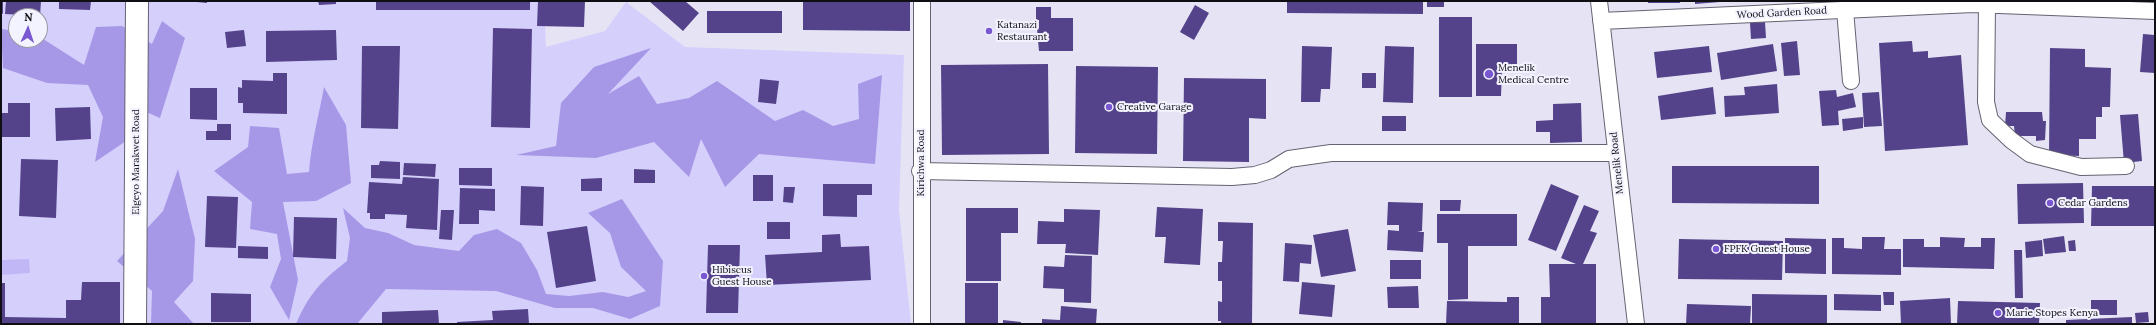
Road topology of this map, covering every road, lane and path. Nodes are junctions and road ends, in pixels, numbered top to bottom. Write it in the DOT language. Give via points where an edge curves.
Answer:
graph roads {
  1 [pos="137,1"];
  2 [pos="922,1"];
  3 [pos="1599,1"];
  4 [pos="1977,3"];
  5 [pos="1845,10"];
  6 [pos="2155,11"];
  7 [pos="1601,21"];
  8 [pos="1851,81"];
  9 [pos="1616,153"];
  10 [pos="2126,166"];
  11 [pos="920,171"];
  12 [pos="135,324"];
  13 [pos="922,324"];
  14 [pos="1636,324"];
  1 -- 12 [label="street, Elgeyo Marakwet Road"];
  2 -- 11 [label="street, Kirichwa Road"];
  3 -- 7 [label="street, Menelik Road"];
  4 -- 5 [label="street, Wood Garden Road"];
  4 -- 6 [label="street, Wood Garden Road"];
  4 -- 10 [label="street" via="1990,120 2030,154 2080,168"];
  5 -- 7 [label="street, Wood Garden Road"];
  5 -- 8 [label="street"];
  7 -- 9 [label="street, Menelik Road"];
  9 -- 11 [label="street" via="1324,154 1289,159 1271,170 1254,176 1232,177"];
  9 -- 14 [label="street, Menelik Road"];
  11 -- 13 [label="street, Kirichwa Road"];
}
